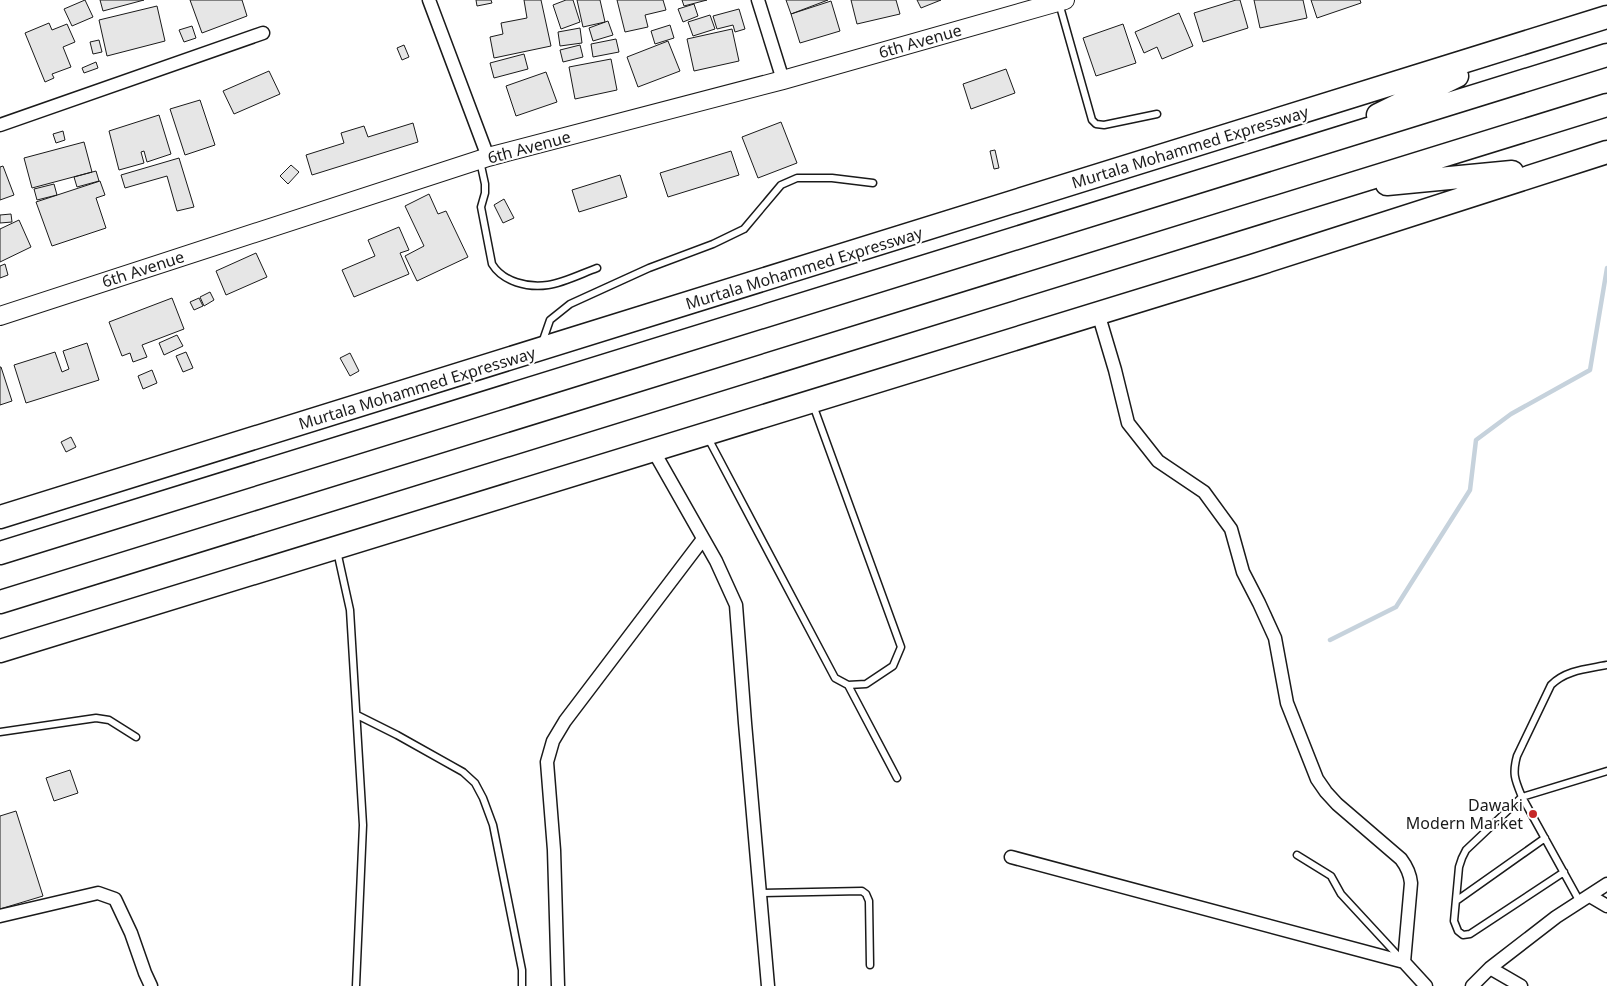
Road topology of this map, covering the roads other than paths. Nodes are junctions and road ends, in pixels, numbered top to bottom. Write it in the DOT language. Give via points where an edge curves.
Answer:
graph roads {
  1 [pos="429,0"];
  2 [pos="758,0"];
  3 [pos="1062,1"];
  4 [pos="1607,17"];
  5 [pos="263,33"];
  6 [pos="1526,43"];
  7 [pos="1607,55"];
  8 [pos="783,80"];
  9 [pos="1607,105"];
  10 [pos="1157,114"];
  11 [pos="0,125"];
  12 [pos="1310,147"];
  13 [pos="1607,152"];
  14 [pos="484,159"];
  15 [pos="1553,169"];
  16 [pos="873,183"];
  17 [pos="1341,188"];
  18 [pos="597,268"];
  19 [pos="1098,313"];
  20 [pos="0,316"];
  21 [pos="541,350"];
  22 [pos="812,401"];
  23 [pos="706,434"];
  24 [pos="653,450"];
  25 [pos="0,518"];
  26 [pos="703,538"];
  27 [pos="336,548"];
  28 [pos="0,554"];
  29 [pos="0,602"];
  30 [pos="0,651"];
  31 [pos="1607,665"];
  32 [pos="848,685"];
  33 [pos="358,715"];
  34 [pos="0,732"];
  35 [pos="136,737"];
  36 [pos="1607,771"];
  37 [pos="897,778"];
  38 [pos="1522,797"];
  39 [pos="1545,838"];
  40 [pos="1297,855"];
  41 [pos="1011,857"];
  42 [pos="1564,872"];
  43 [pos="1607,884"];
  44 [pos="759,893"];
  45 [pos="1585,899"];
  46 [pos="1456,901"];
  47 [pos="1607,906"];
  48 [pos="0,916"];
  49 [pos="1404,962"];
  50 [pos="870,965"];
  51 [pos="1490,968"];
  52 [pos="151,986"];
  53 [pos="356,986"];
  54 [pos="522,986"];
  55 [pos="558,986"];
  56 [pos="768,986"];
  57 [pos="1426,986"];
  58 [pos="1472,986"];
  59 [pos="1521,986"];
  1 -- 14 [label="street"];
  2 -- 8 [label="street"];
  3 -- 8 [label="street, 6th Avenue"];
  3 -- 10 [label="lane" via="1092,120 1104,125"];
  4 -- 6 [label="highway, Murtala Mohammed Expressway"];
  5 -- 11 [label="street"];
  6 -- 12 [label="highway"];
  6 -- 21 [label="highway, Murtala Mohammed Expressway"];
  7 -- 12 [label="highway, Murtala Mohammed Expressway"];
  8 -- 14 [label="street, 6th Avenue"];
  9 -- 17 [label="highway"];
  12 -- 28 [label="highway, Murtala Mohammed Expressway"];
  13 -- 15 [label="highway"];
  14 -- 18 [label="lane" via="485,193 481,207 496,271 525,285 548,285"];
  14 -- 20 [label="street, 6th Avenue"];
  15 -- 17 [label="highway"];
  15 -- 19 [label="highway"];
  16 -- 21 [label="lane" via="797,178 780,185 744,229 570,304 550,320"];
  17 -- 29 [label="highway"];
  19 -- 22 [label="highway"];
  19 -- 49 [label="street" via="1128,423 1158,461 1204,492 1231,529 1243,572 1275,638 1287,702 1317,779 1337,804 1407,867 1411,883"];
  21 -- 25 [label="highway, Murtala Mohammed Expressway"];
  22 -- 23 [label="highway"];
  22 -- 32 [label="lane" via="901,647 893,666 878,677 866,684"];
  23 -- 24 [label="highway"];
  23 -- 32 [label="lane" via="835,678"];
  24 -- 26 [label="street"];
  24 -- 27 [label="highway"];
  26 -- 44 [label="street" via="736,605"];
  26 -- 55 [label="street" via="553,741 547,762 554,850"];
  27 -- 30 [label="highway"];
  27 -- 33 [label="lane" via="350,610"];
  31 -- 38 [label="lane" via="1569,672 1551,685 1517,756 1514,779"];
  32 -- 37 [label="lane"];
  33 -- 53 [label="lane" via="363,825"];
  33 -- 54 [label="lane" via="463,772 475,783 493,825 522,970"];
  34 -- 35 [label="lane" via="96,718 109,720"];
  36 -- 38 [label="lane"];
  38 -- 39 [label="lane"];
  38 -- 46 [label="lane" via="1466,850 1460,867"];
  39 -- 42 [label="lane"];
  39 -- 46 [label="lane"];
  40 -- 49 [label="lane" via="1331,876 1341,894"];
  41 -- 49 [label="street"];
  42 -- 45 [label="lane"];
  42 -- 46 [label="lane" via="1470,934 1463,935 1458,931 1454,921"];
  43 -- 45 [label="street"];
  44 -- 50 [label="lane" via="862,891 869,901"];
  44 -- 56 [label="street"];
  45 -- 47 [label="street"];
  45 -- 51 [label="street"];
  48 -- 52 [label="street" via="98,892 115,899"];
  49 -- 57 [label="street"];
  51 -- 58 [label="street"];
  51 -- 59 [label="street"];
}
